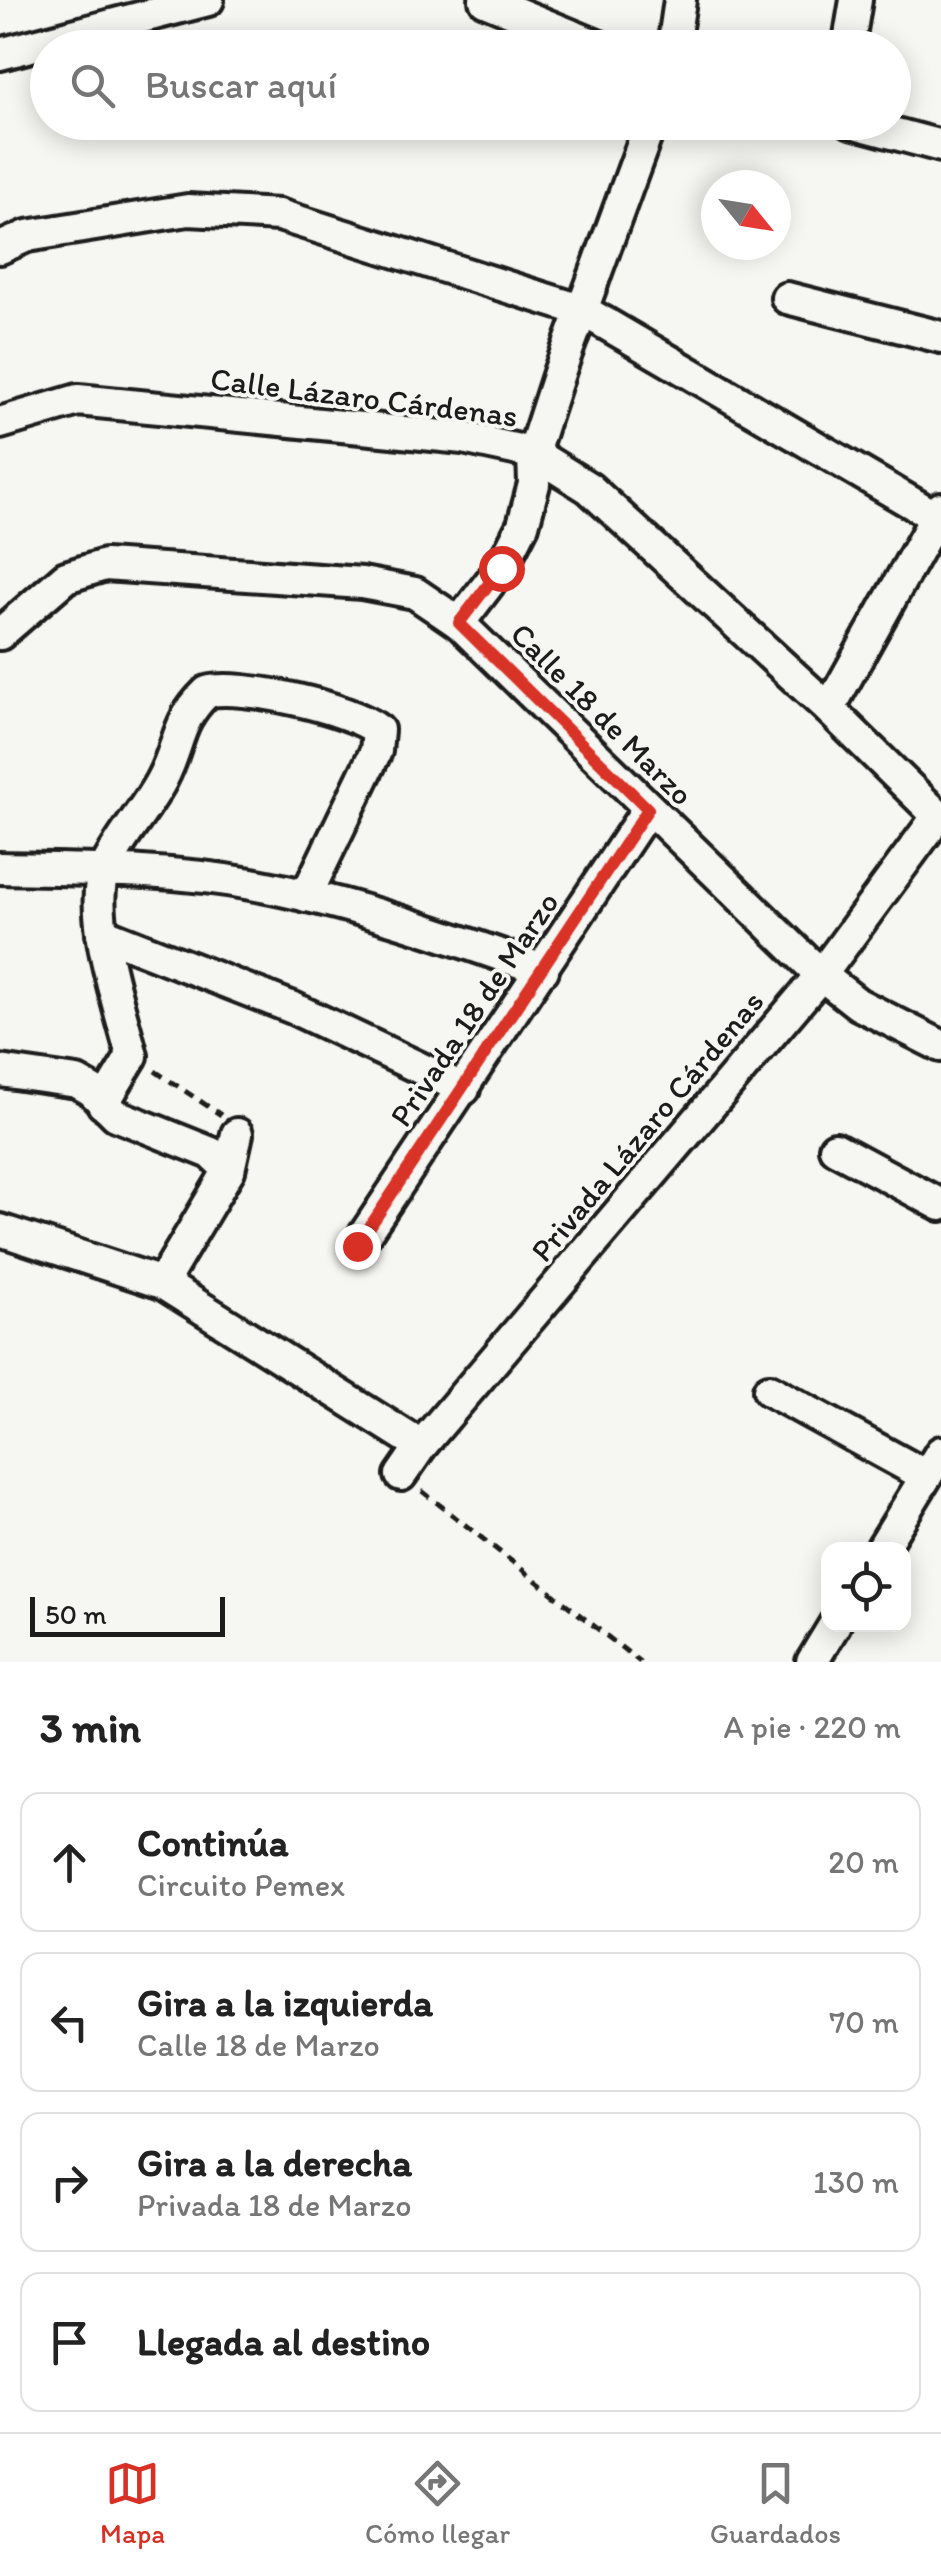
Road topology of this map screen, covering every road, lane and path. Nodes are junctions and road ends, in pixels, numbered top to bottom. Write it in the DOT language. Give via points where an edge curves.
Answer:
graph roads {
  1 [pos="208,0"];
  2 [pos="484,0"];
  3 [pos="680,0"];
  4 [pos="856,0"];
  5 [pos="117,11"];
  6 [pos="557,14"];
  7 [pos="65,30"];
  8 [pos="578,30"];
  9 [pos="675,30"];
  10 [pos="851,30"];
  11 [pos="30,43"];
  12 [pos="0,54"];
  13 [pos="911,138"];
  14 [pos="645,140"];
  15 [pos="941,146"];
  16 [pos="0,248"];
  17 [pos="787,298"];
  18 [pos="584,311"];
  19 [pos="941,338"];
  20 [pos="0,423"];
  21 [pos="533,453"];
  22 [pos="940,515"];
  23 [pos="459,623"];
  24 [pos="0,634"];
  25 [pos="829,709"];
  26 [pos="648,809"];
  27 [pos="939,818"];
  28 [pos="0,868"];
  29 [pos="104,870"];
  30 [pos="306,896"];
  31 [pos="102,933"];
  32 [pos="542,970"];
  33 [pos="821,975"];
  34 [pos="941,1046"];
  35 [pos="132,1056"];
  36 [pos="0,1070"];
  37 [pos="464,1088"];
  38 [pos="103,1104"];
  39 [pos="236,1134"];
  40 [pos="834,1148"];
  41 [pos="229,1170"];
  42 [pos="941,1205"];
  43 [pos="0,1230"];
  44 [pos="357,1246"];
  45 [pos="162,1283"];
  46 [pos="770,1390"];
  47 [pos="421,1446"];
  48 [pos="934,1464"];
  49 [pos="401,1475"];
  50 [pos="887,1542"];
  51 [pos="831,1632"];
  52 [pos="640,1662"];
  53 [pos="812,1662"];
  1 -- 5 [label="street"];
  2 -- 6 [label="street"];
  3 -- 9 [label="street"];
  4 -- 10 [label="street"];
  5 -- 7 [label="street"];
  6 -- 8 [label="street"];
  11 -- 12 [label="street"];
  13 -- 15 [label="street"];
  14 -- 18 [label="street"];
  16 -- 18 [label="street" via="27,236 188,210 279,215"];
  17 -- 19 [label="street"];
  18 -- 21 [label="street"];
  18 -- 22 [label="street"];
  20 -- 21 [label="street, Calle Lázaro Cárdenas" via="78,400 463,438"];
  21 -- 23 [label="street" via="524,525"];
  21 -- 25 [label="street, Calle Lázaro Cárdenas" via="589,488"];
  22 -- 25 [label="street"];
  23 -- 24 [label="street, Calle 18 de Marzo" via="415,593 362,584 105,565 66,577"];
  23 -- 26 [label="street, Calle 18 de Marzo"];
  25 -- 27 [label="street, Calle Lázaro Cárdenas"];
  26 -- 32 [label="street, Privada 18 de Marzo"];
  26 -- 33 [label="street, Calle 18 de Marzo"];
  27 -- 33 [label="street, Privada Lázaro Cárdenas"];
  28 -- 29 [label="street"];
  29 -- 30 [label="street" via="191,875"];
  29 -- 30 [label="street" via="166,772 194,704 206,692 237,689 320,706 378,730 376,751"];
  29 -- 31 [label="street"];
  30 -- 32 [label="street" via="425,928"];
  31 -- 35 [label="street"];
  31 -- 37 [label="street" via="293,1008"];
  32 -- 37 [label="street, Privada 18 de Marzo"];
  33 -- 34 [label="street, Calle 18 de Marzo" via="858,1004"];
  33 -- 47 [label="street, Privada Lázaro Cárdenas"];
  35 -- 38 [label="street"];
  35 -- 39 [label="path" via="225,1118"];
  36 -- 38 [label="street" via="78,1082"];
  37 -- 44 [label="street, Privada 18 de Marzo"];
  38 -- 41 [label="street" via="211,1154"];
  39 -- 41 [label="street"];
  40 -- 42 [label="street"];
  41 -- 45 [label="street"];
  43 -- 45 [label="street"];
  45 -- 47 [label="street"];
  46 -- 48 [label="street"];
  47 -- 49 [label="street, Privada Lázaro Cárdenas"];
  48 -- 50 [label="street"];
  49 -- 52 [label="path"];
  51 -- 53 [label="street"];
}
